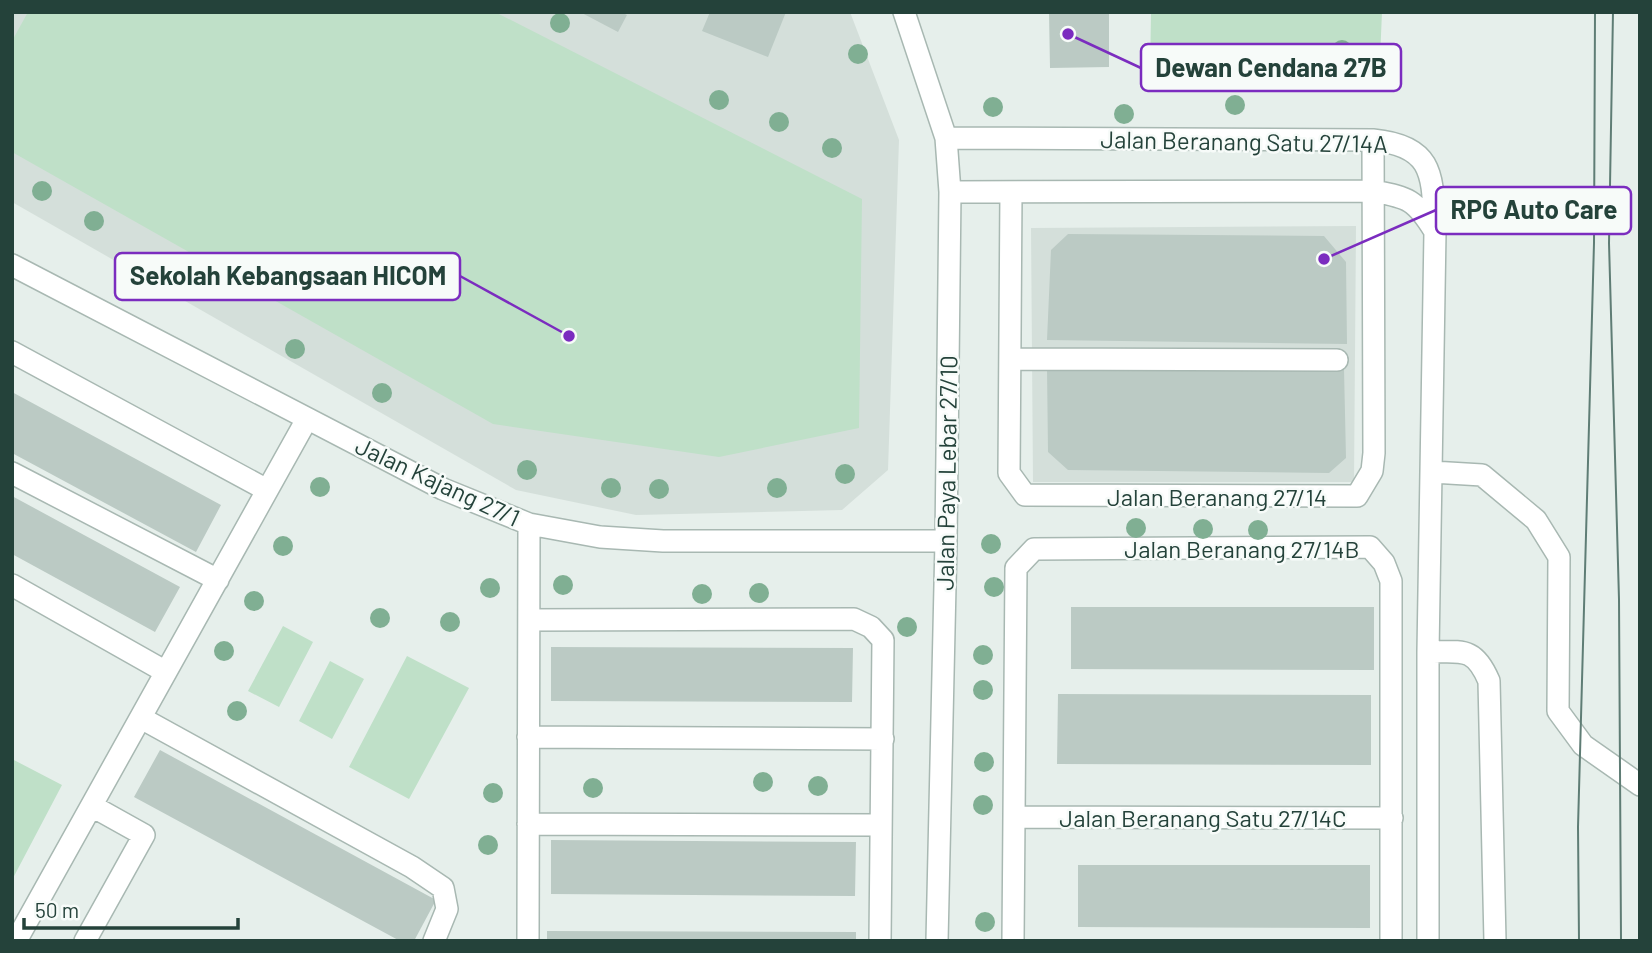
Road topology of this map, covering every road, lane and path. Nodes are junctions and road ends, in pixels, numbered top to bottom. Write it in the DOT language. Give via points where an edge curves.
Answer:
graph roads {
  1 [pos="904,12"];
  2 [pos="946,138"];
  3 [pos="1373,139"];
  4 [pos="1374,191"];
  5 [pos="950,192"];
  6 [pos="1011,192"];
  7 [pos="1435,232"];
  8 [pos="12,265"];
  9 [pos="12,352"];
  10 [pos="1010,359"];
  11 [pos="1337,360"];
  12 [pos="307,419"];
  13 [pos="12,472"];
  14 [pos="1432,472"];
  15 [pos="267,490"];
  16 [pos="529,524"];
  17 [pos="946,541"];
  18 [pos="218,580"];
  19 [pos="12,585"];
  20 [pos="529,620"];
  21 [pos="1427,652"];
  22 [pos="166,672"];
  23 [pos="141,718"];
  24 [pos="528,737"];
  25 [pos="883,739"];
  26 [pos="1640,785"];
  27 [pos="92,806"];
  28 [pos="1014,817"];
  29 [pos="1392,818"];
  30 [pos="528,824"];
  31 [pos="881,825"];
  32 [pos="16,941"];
  33 [pos="85,941"];
  34 [pos="434,941"];
  35 [pos="527,941"];
  36 [pos="880,941"];
  37 [pos="937,941"];
  38 [pos="1013,941"];
  39 [pos="1391,941"];
  40 [pos="1428,941"];
  41 [pos="1495,941"];
  1 -- 2 [label="street, Jalan Paya Lebar 27/10"];
  2 -- 3 [label="street, Jalan Beranang Satu 27/14A"];
  2 -- 5 [label="street, Jalan Paya Lebar 27/10"];
  3 -- 4 [label="street, Jalan Beranang 27/14"];
  3 -- 7 [label="street, Jalan Beranang Satu 27/14A" via="1409,149 1432,176"];
  4 -- 6 [label="street, Jalan Beranang Satu 27/14A"];
  4 -- 7 [label="street, Jalan Beranang Satu 27/14A" via="1408,198 1421,208"];
  4 -- 10 [label="street, Jalan Beranang 27/14" via="1374,453 1371,471 1357,496 1026,495 1009,473"];
  5 -- 6 [label="street, Jalan Beranang Satu 27/14A"];
  5 -- 17 [label="street, Jalan Paya Lebar 27/10"];
  6 -- 10 [label="street, Jalan Beranang 27/14"];
  7 -- 14 [label="street"];
  8 -- 12 [label="street, Jalan Kajang 27/1"];
  9 -- 15 [label="street"];
  10 -- 11 [label="street"];
  12 -- 15 [label="street"];
  12 -- 16 [label="street, Jalan Kajang 27/1" via="443,489"];
  13 -- 18 [label="street"];
  14 -- 21 [label="street"];
  14 -- 26 [label="street" via="1482,475 1536,520 1559,557 1558,711 1583,745"];
  15 -- 18 [label="street"];
  16 -- 17 [label="street, Jalan Kajang 27/1" via="600,537 663,541"];
  16 -- 20 [label="street"];
  17 -- 37 [label="street, Jalan Paya Lebar 27/10"];
  18 -- 22 [label="street"];
  19 -- 22 [label="street"];
  20 -- 24 [label="street"];
  20 -- 25 [label="street" via="854,619 883,640"];
  21 -- 40 [label="street"];
  21 -- 41 [label="street" via="1465,652 1480,660 1489,681"];
  22 -- 23 [label="street"];
  23 -- 27 [label="street"];
  23 -- 34 [label="street" via="443,887 447,909"];
  24 -- 25 [label="street"];
  24 -- 30 [label="street"];
  25 -- 31 [label="street"];
  27 -- 32 [label="street"];
  27 -- 33 [label="street" via="144,835"];
  28 -- 29 [label="street, Jalan Beranang Satu 27/14C"];
  28 -- 29 [label="street, Jalan Beranang 27/14B" via="1016,568 1034,549 1370,547 1384,563 1391,581"];
  28 -- 38 [label="street"];
  29 -- 39 [label="street, Jalan Beranang 27/14B"];
  30 -- 31 [label="street"];
  30 -- 35 [label="street"];
  31 -- 36 [label="street"];
}
